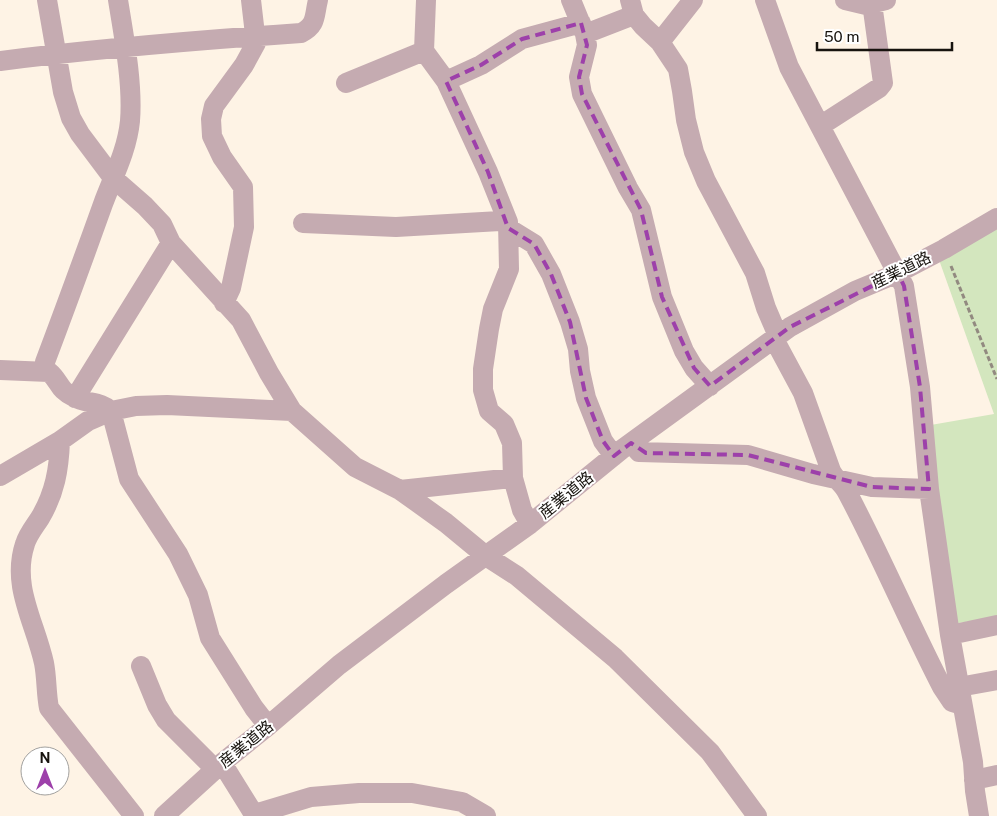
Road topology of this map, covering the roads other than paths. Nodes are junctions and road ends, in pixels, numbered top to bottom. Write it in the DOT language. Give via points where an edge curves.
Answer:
graph roads {
  1 [pos="47,0"];
  2 [pos="118,0"];
  3 [pos="251,0"];
  4 [pos="318,0"];
  5 [pos="426,0"];
  6 [pos="571,0"];
  7 [pos="693,0"];
  8 [pos="765,0"];
  9 [pos="845,0"];
  10 [pos="879,2"];
  11 [pos="632,8"];
  12 [pos="583,28"];
  13 [pos="256,36"];
  14 [pos="660,42"];
  15 [pos="125,47"];
  16 [pos="424,51"];
  17 [pos="56,54"];
  18 [pos="0,61"];
  19 [pos="446,81"];
  20 [pos="346,83"];
  21 [pos="820,126"];
  22 [pos="113,178"];
  23 [pos="997,218"];
  24 [pos="303,223"];
  25 [pos="507,223"];
  26 [pos="171,243"];
  27 [pos="898,273"];
  28 [pos="224,302"];
  29 [pos="776,338"];
  30 [pos="0,370"];
  31 [pos="44,372"];
  32 [pos="710,386"];
  33 [pos="75,398"];
  34 [pos="111,411"];
  35 [pos="292,411"];
  36 [pos="60,441"];
  37 [pos="631,444"];
  38 [pos="614,456"];
  39 [pos="0,476"];
  40 [pos="513,478"];
  41 [pos="836,479"];
  42 [pos="929,489"];
  43 [pos="400,490"];
  44 [pos="530,524"];
  45 [pos="486,556"];
  46 [pos="997,625"];
  47 [pos="950,635"];
  48 [pos="141,666"];
  49 [pos="997,680"];
  50 [pos="961,696"];
  51 [pos="268,726"];
  52 [pos="218,766"];
  53 [pos="997,775"];
  54 [pos="974,780"];
  55 [pos="255,815"];
  56 [pos="134,816"];
  57 [pos="164,816"];
  58 [pos="486,816"];
  59 [pos="757,816"];
  60 [pos="979,816"];
  1 -- 17 [label="street"];
  2 -- 15 [label="street"];
  3 -- 13 [label="street"];
  4 -- 13 [label="street" via="309,29 301,33"];
  5 -- 16 [label="street"];
  6 -- 12 [label="street"];
  7 -- 14 [label="street"];
  8 -- 21 [label="street" via="789,67"];
  9 -- 10 [label="street" via="866,5"];
  10 -- 21 [label="street" via="883,83"];
  11 -- 12 [label="street"];
  11 -- 14 [label="street" via="642,26"];
  12 -- 19 [label="street" via="522,39 481,66"];
  12 -- 32 [label="street" via="586,44 579,77 582,94 641,210 662,297 684,351"];
  13 -- 15 [label="street"];
  13 -- 28 [label="street" via="256,43 244,64 214,106 211,119 212,136 243,187 244,227 231,288"];
  14 -- 29 [label="street" via="678,69 694,152 755,273"];
  15 -- 17 [label="street"];
  15 -- 22 [label="street" via="130,120 127,145"];
  16 -- 19 [label="street"];
  16 -- 20 [label="street"];
  17 -- 18 [label="street"];
  17 -- 22 [label="street" via="71,118"];
  19 -- 25 [label="street" via="488,172"];
  21 -- 27 [label="street"];
  22 -- 26 [label="street" via="162,224"];
  22 -- 31 [label="street"];
  23 -- 27 [label="street, 産業道路"];
  24 -- 25 [label="street" via="396,227"];
  25 -- 38 [label="street" via="534,244 551,274 578,349 586,398 603,441"];
  25 -- 40 [label="street" via="509,269 488,330 483,390 489,411 504,424 512,443"];
  26 -- 28 [label="street"];
  26 -- 33 [label="street"];
  27 -- 29 [label="street, 産業道路" via="855,292"];
  27 -- 42 [label="street" via="904,286 920,387"];
  28 -- 35 [label="street" via="241,320"];
  29 -- 32 [label="street, 産業道路"];
  29 -- 41 [label="street" via="803,393"];
  30 -- 31 [label="street"];
  31 -- 33 [label="street" via="54,376 61,389"];
  32 -- 37 [label="street, 産業道路"];
  33 -- 34 [label="street" via="106,405"];
  34 -- 35 [label="street" via="168,405"];
  34 -- 36 [label="street" via="88,421"];
  34 -- 51 [label="street" via="129,479 178,554 198,595 210,638"];
  35 -- 43 [label="street" via="355,468"];
  36 -- 39 [label="street"];
  36 -- 56 [label="street" via="59,469 52,496 25,544 20,565 21,586 44,663 49,708"];
  37 -- 38 [label="street, 産業道路"];
  37 -- 41 [label="street" via="639,452 646,453 748,455"];
  38 -- 44 [label="street, 産業道路"];
  40 -- 43 [label="street"];
  40 -- 44 [label="street" via="522,510"];
  41 -- 42 [label="street" via="872,487"];
  41 -- 50 [label="street" via="845,489 864,526 942,686 952,702"];
  42 -- 47 [label="street"];
  43 -- 45 [label="street"];
  44 -- 45 [label="street, 産業道路"];
  45 -- 51 [label="street, 産業道路" via="339,665"];
  45 -- 59 [label="street" via="518,576 614,658 710,752"];
  46 -- 47 [label="street"];
  47 -- 50 [label="street"];
  48 -- 52 [label="street" via="156,705 166,720"];
  49 -- 50 [label="street"];
  50 -- 54 [label="street"];
  51 -- 52 [label="street, 産業道路"];
  52 -- 55 [label="street"];
  52 -- 57 [label="street, 産業道路"];
  53 -- 54 [label="street"];
  54 -- 60 [label="street"];
  55 -- 58 [label="street" via="311,797 412,793 462,802"];
}
